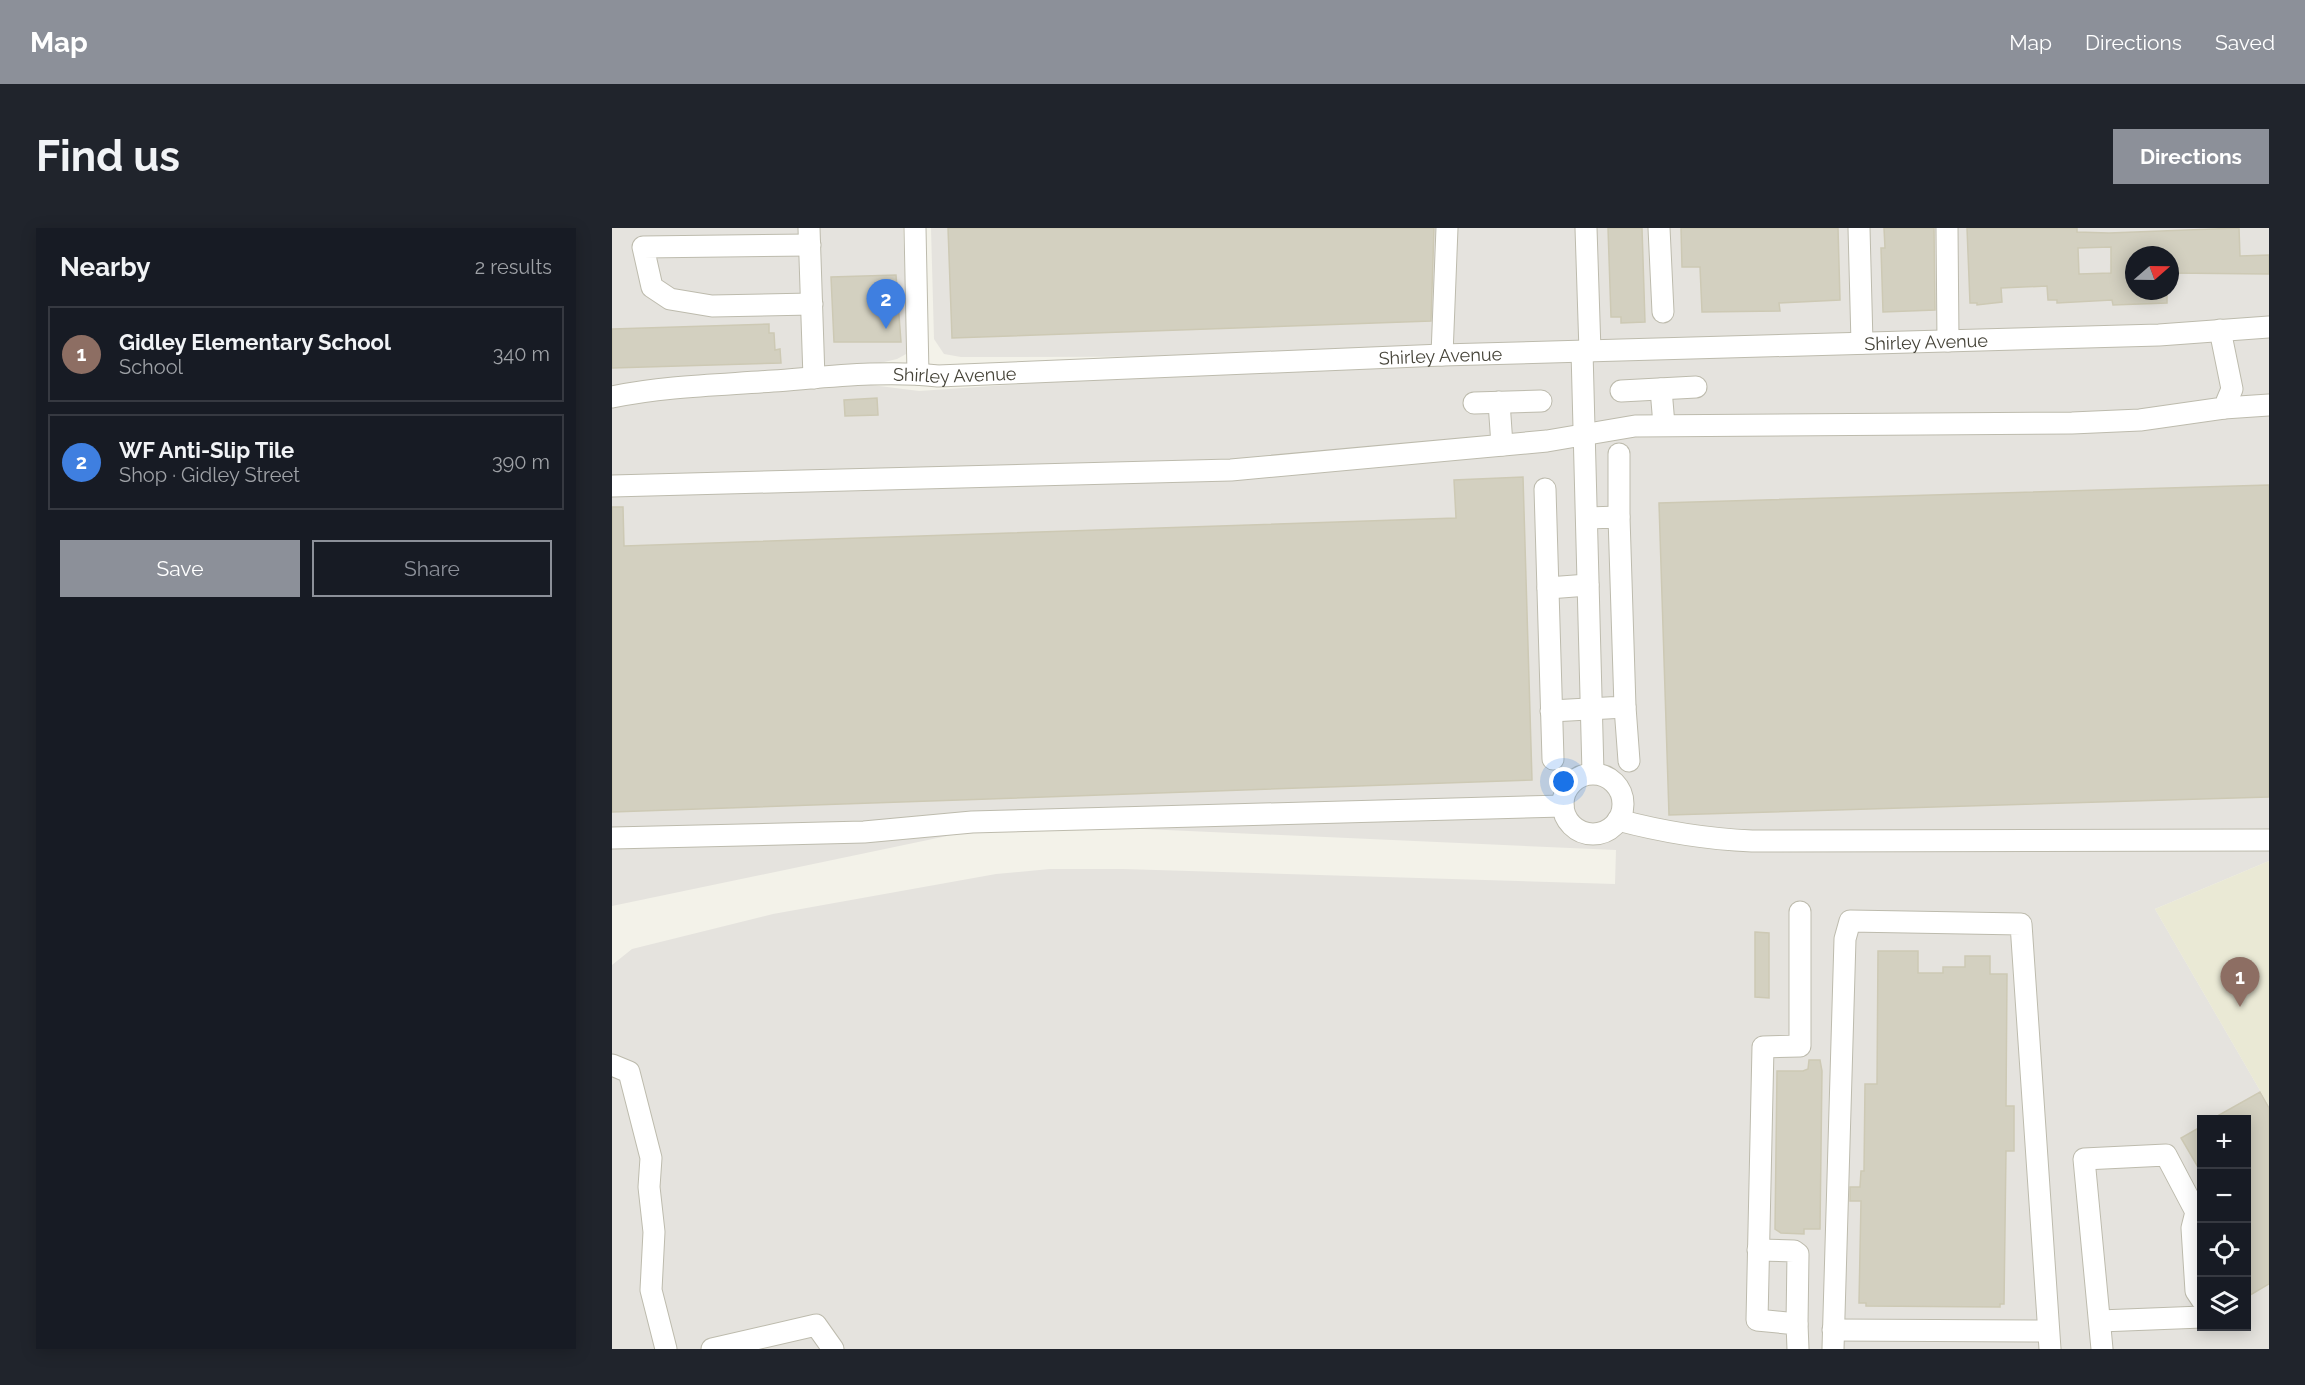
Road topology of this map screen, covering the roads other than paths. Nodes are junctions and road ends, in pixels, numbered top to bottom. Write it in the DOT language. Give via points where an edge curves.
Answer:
graph roads {
  1 [pos="915,228"];
  2 [pos="1447,228"];
  3 [pos="1586,228"];
  4 [pos="1659,228"];
  5 [pos="1859,228"];
  6 [pos="1947,228"];
  7 [pos="810,236"];
  8 [pos="812,304"];
  9 [pos="1663,312"];
  10 [pos="2269,327"];
  11 [pos="2220,330"];
  12 [pos="1948,340"];
  13 [pos="1862,343"];
  14 [pos="1586,351"];
  15 [pos="1442,355"];
  16 [pos="918,374"];
  17 [pos="814,378"];
  18 [pos="1696,387"];
  19 [pos="1661,389"];
  20 [pos="1621,391"];
  21 [pos="612,397"];
  22 [pos="1540,401"];
  23 [pos="1499,402"];
  24 [pos="1474,403"];
  25 [pos="2269,405"];
  26 [pos="2224,408"];
  27 [pos="1664,425"];
  28 [pos="1585,436"];
  29 [pos="1502,445"];
  30 [pos="1619,454"];
  31 [pos="612,486"];
  32 [pos="1545,489"];
  33 [pos="1619,517"];
  34 [pos="1587,518"];
  35 [pos="1588,585"];
  36 [pos="1548,588"];
  37 [pos="1625,707"];
  38 [pos="1591,708"];
  39 [pos="1551,711"];
  40 [pos="1553,759"];
  41 [pos="1629,761"];
  42 [pos="1593,774"];
  43 [pos="1563,806"];
  44 [pos="1618,820"];
  45 [pos="612,838"];
  46 [pos="2269,840"];
  47 [pos="1800,912"];
  48 [pos="612,1065"];
  49 [pos="1758,1250"];
  50 [pos="2197,1292"];
  51 [pos="2197,1317"];
  52 [pos="2100,1321"];
  53 [pos="1797,1324"];
  54 [pos="1833,1340"];
  55 [pos="2049,1340"];
  56 [pos="666,1349"];
  57 [pos="712,1349"];
  58 [pos="833,1349"];
  59 [pos="1798,1349"];
  60 [pos="2102,1349"];
  1 -- 16 [label="street"];
  2 -- 15 [label="street"];
  3 -- 14 [label="street"];
  4 -- 9 [label="street"];
  5 -- 13 [label="street"];
  6 -- 12 [label="street"];
  7 -- 8 [label="street"];
  7 -- 8 [label="street" via="644,247 651,286 670,299 712,306"];
  8 -- 17 [label="street"];
  10 -- 11 [label="street, Shirley Avenue"];
  11 -- 12 [label="street, Shirley Avenue"];
  11 -- 26 [label="street" via="2232,389"];
  12 -- 13 [label="street, Shirley Avenue"];
  13 -- 14 [label="street, Shirley Avenue"];
  14 -- 15 [label="street, Shirley Avenue"];
  14 -- 28 [label="street"];
  15 -- 16 [label="street, Shirley Avenue"];
  16 -- 17 [label="street, Shirley Avenue"];
  17 -- 21 [label="street, Shirley Avenue" via="647,390"];
  18 -- 19 [label="street"];
  19 -- 20 [label="street"];
  19 -- 27 [label="street"];
  22 -- 23 [label="street"];
  23 -- 24 [label="street"];
  23 -- 29 [label="street"];
  25 -- 26 [label="street"];
  26 -- 27 [label="street" via="2140,420 2072,423"];
  27 -- 28 [label="street" via="1635,426"];
  28 -- 29 [label="street"];
  28 -- 34 [label="street"];
  29 -- 31 [label="street" via="1231,470"];
  30 -- 33 [label="street"];
  32 -- 36 [label="street"];
  33 -- 34 [label="street"];
  33 -- 37 [label="street"];
  34 -- 35 [label="street"];
  35 -- 36 [label="street"];
  35 -- 38 [label="street"];
  36 -- 39 [label="street"];
  37 -- 38 [label="street"];
  37 -- 41 [label="street"];
  38 -- 39 [label="street"];
  38 -- 42 [label="street"];
  39 -- 40 [label="street"];
  42 -- 43 [label="street" via="1570,783 1564,792"];
  42 -- 44 [label="street" via="1607,777 1620,791 1623,801"];
  43 -- 44 [label="street" via="1567,821 1583,833 1603,832"];
  43 -- 45 [label="street" via="972,822 864,832"];
  44 -- 46 [label="street" via="1708,839 1752,841"];
  47 -- 49 [label="street" via="1800,1046 1763,1047"];
  48 -- 56 [label="street" via="629,1072 651,1158 651,1290"];
  49 -- 53 [label="street" via="1757,1320"];
  49 -- 53 [label="street" via="1798,1254"];
  50 -- 52 [label="street" via="2192,1228 2196,1212 2166,1155 2084,1159"];
  51 -- 52 [label="street"];
  52 -- 60 [label="street"];
  53 -- 59 [label="street"];
  54 -- 55 [label="street"];
  54 -- 55 [label="street" via="1845,939 1850,921 2021,924"];
  57 -- 58 [label="street" via="816,1325"];
}
